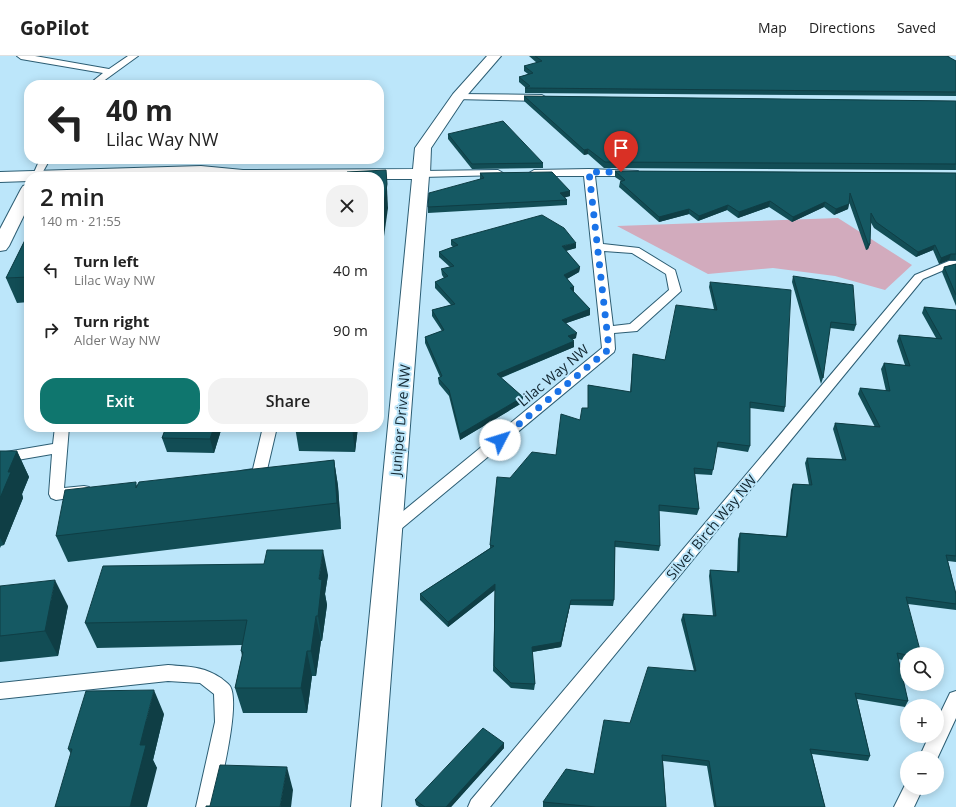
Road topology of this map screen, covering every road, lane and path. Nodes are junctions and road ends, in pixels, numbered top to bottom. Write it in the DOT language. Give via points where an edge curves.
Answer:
graph roads {
  1 [pos="21,56"];
  2 [pos="134,56"];
  3 [pos="494,56"];
  4 [pos="110,72"];
  5 [pos="99,80"];
  6 [pos="458,97"];
  7 [pos="553,98"];
  8 [pos="589,172"];
  9 [pos="510,173"];
  10 [pos="526,173"];
  11 [pos="645,173"];
  12 [pos="384,174"];
  13 [pos="422,174"];
  14 [pos="0,177"];
  15 [pos="24,183"];
  16 [pos="24,187"];
  17 [pos="0,192"];
  18 [pos="24,199"];
  19 [pos="0,246"];
  20 [pos="597,247"];
  21 [pos="956,264"];
  22 [pos="607,330"];
  23 [pos="62,432"];
  24 [pos="269,432"];
  25 [pos="60,448"];
  26 [pos="0,458"];
  27 [pos="235,476"];
  28 [pos="95,490"];
  29 [pos="390,530"];
  30 [pos="0,691"];
  31 [pos="956,699"];
  32 [pos="931,751"];
  33 [pos="910,795"];
  34 [pos="206,807"];
  35 [pos="366,807"];
  36 [pos="478,807"];
  37 [pos="904,807"];
  1 -- 4 [label="lane"];
  2 -- 4 [label="lane"];
  3 -- 6 [label="street, Juniper Drive NW"];
  4 -- 5 [label="lane"];
  6 -- 7 [label="lane"];
  6 -- 13 [label="street, Juniper Drive NW" via="423,148"];
  8 -- 10 [label="lane"];
  8 -- 11 [label="lane"];
  8 -- 20 [label="lane, Lilac Way NW"];
  9 -- 13 [label="lane"];
  12 -- 13 [label="street"];
  13 -- 29 [label="street, Juniper Drive NW"];
  14 -- 15 [label="street"];
  16 -- 17 [label="street"];
  18 -- 19 [label="street"];
  20 -- 22 [label="lane, Lilac Way NW"];
  20 -- 22 [label="lane" via="636,250 671,272 675,290 633,328"];
  21 -- 36 [label="lane, Silver Birch Way NW" via="949,264 919,276"];
  22 -- 29 [label="lane, Lilac Way NW" via="609,349"];
  23 -- 25 [label="lane"];
  24 -- 27 [label="lane" via="259,474"];
  25 -- 26 [label="lane"];
  25 -- 28 [label="lane" via="56,494"];
  29 -- 35 [label="street, Juniper Drive NW"];
  30 -- 34 [label="lane" via="168,673 203,676 223,690 224,722"];
  31 -- 32 [label="lane"];
  33 -- 37 [label="lane"];
}
